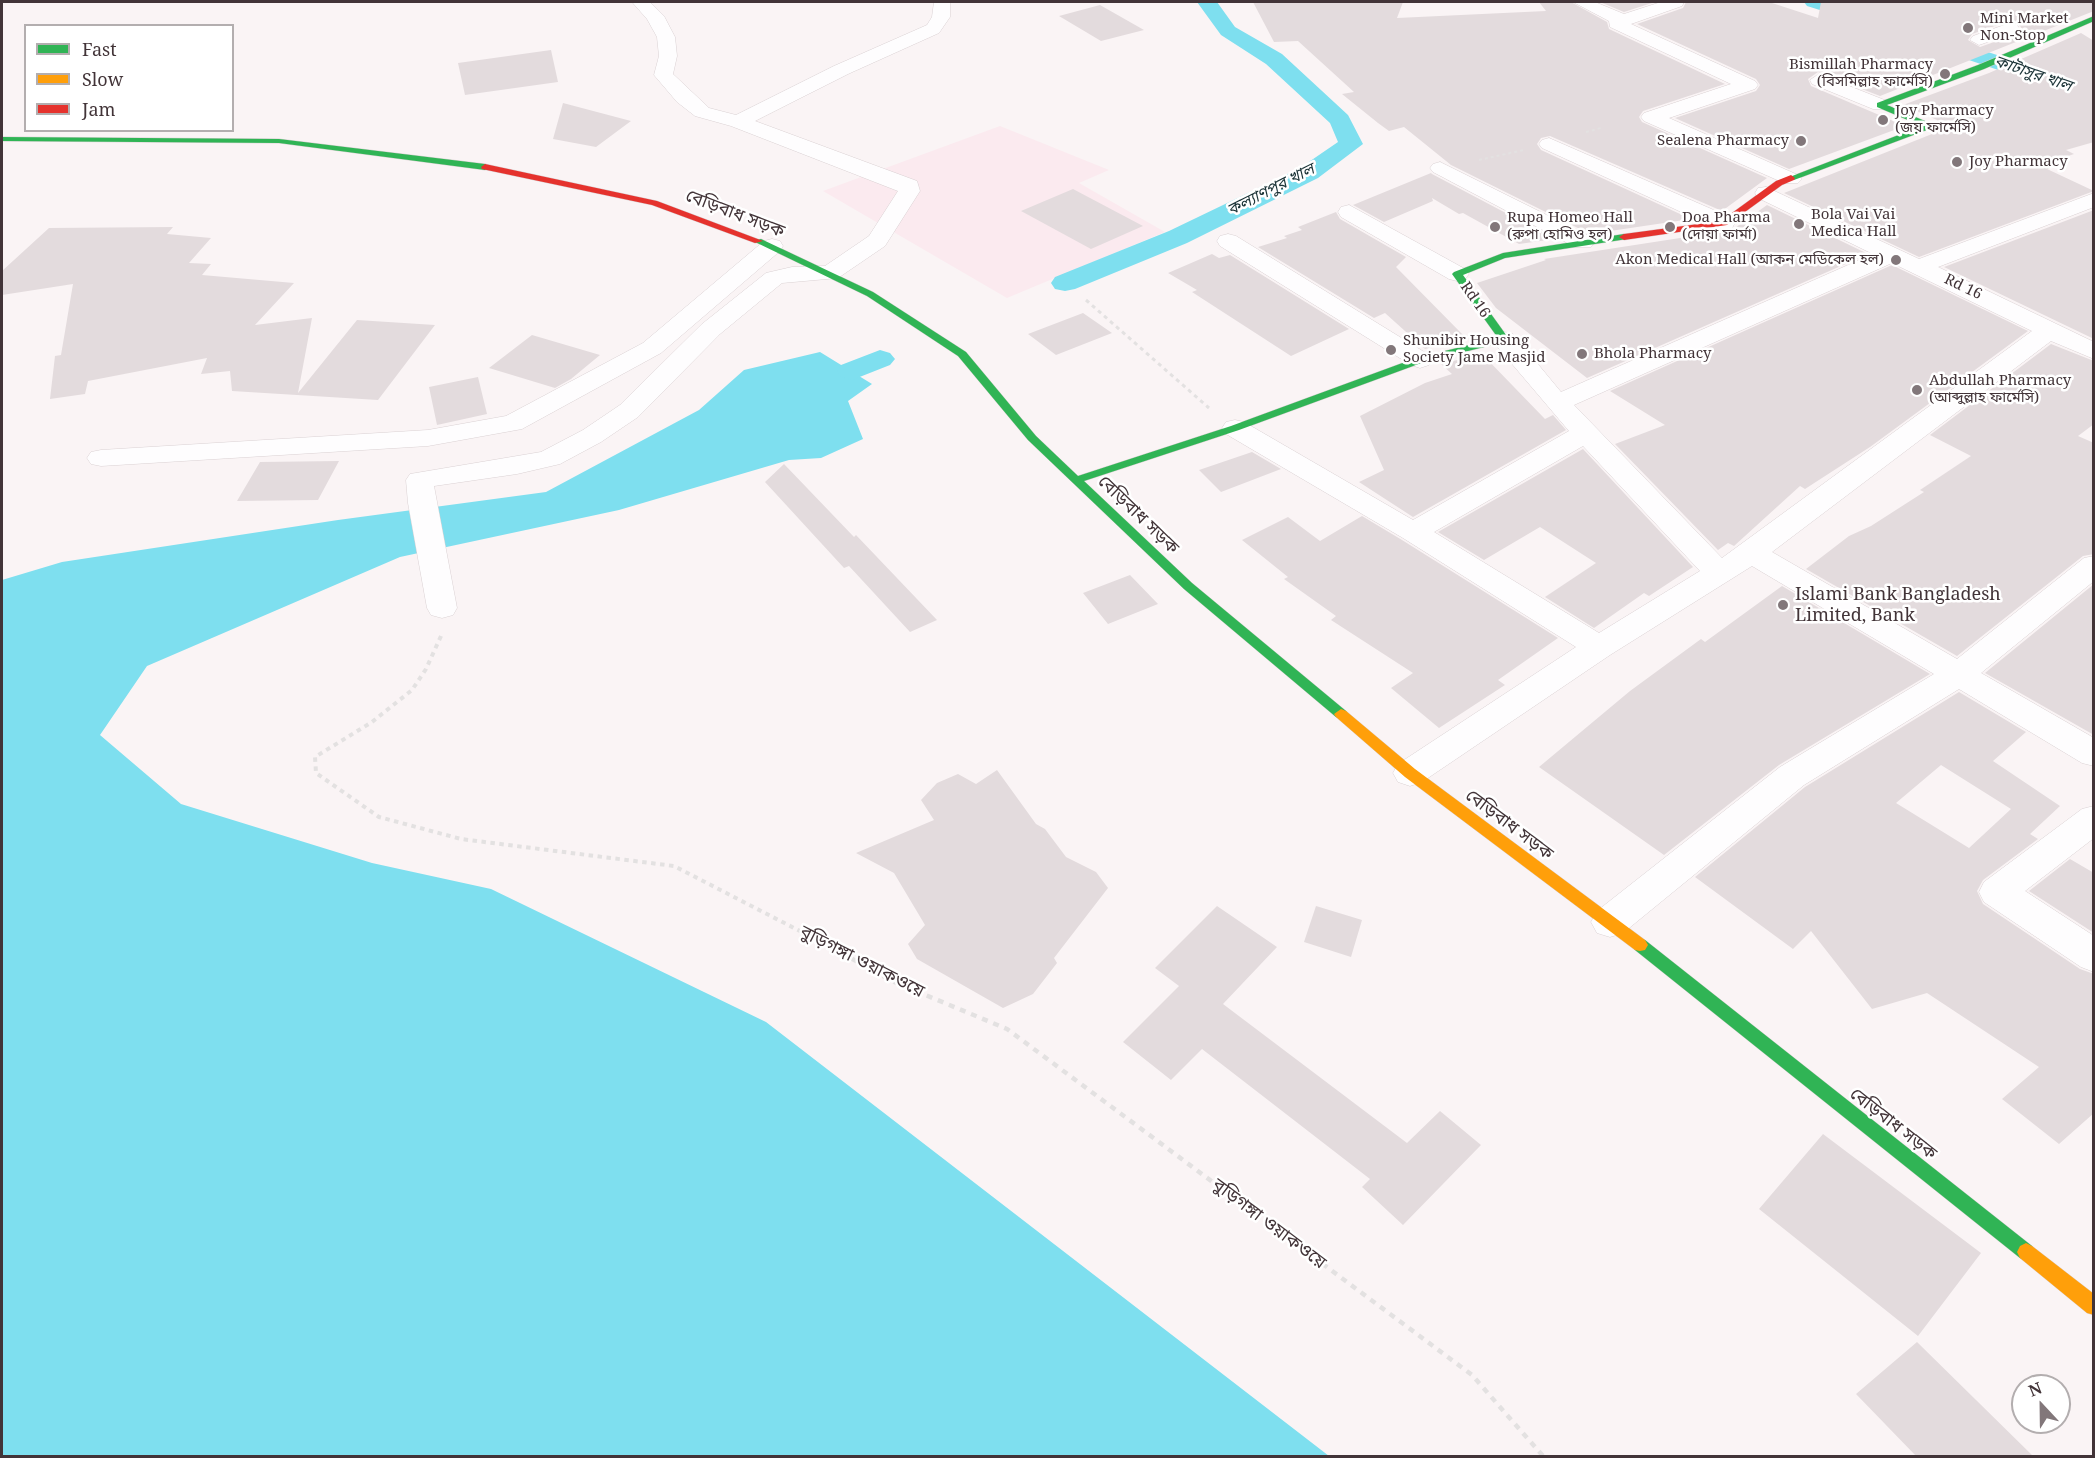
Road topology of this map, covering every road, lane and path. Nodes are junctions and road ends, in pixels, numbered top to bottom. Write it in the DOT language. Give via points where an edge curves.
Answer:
graph roads {
  1 [pos="640,2"];
  2 [pos="942,2"];
  3 [pos="1582,2"];
  4 [pos="1676,2"];
  5 [pos="2093,18"];
  6 [pos="1624,21"];
  7 [pos="2010,28"];
  8 [pos="1979,40"];
  9 [pos="1819,80"];
  10 [pos="1881,105"];
  11 [pos="738,122"];
  12 [pos="2,139"];
  13 [pos="1549,144"];
  14 [pos="1440,168"];
  15 [pos="1791,179"];
  16 [pos="1766,193"];
  17 [pos="2094,199"];
  18 [pos="1349,212"];
  19 [pos="1724,223"];
  20 [pos="1228,241"];
  21 [pos="1583,242"];
  22 [pos="772,246"];
  23 [pos="1892,254"];
  24 [pos="1921,266"];
  25 [pos="830,273"];
  26 [pos="1457,274"];
  27 [pos="1086,300"];
  28 [pos="2050,330"];
  29 [pos="1504,339"];
  30 [pos="2094,352"];
  31 [pos="1420,360"];
  32 [pos="1557,403"];
  33 [pos="1234,428"];
  34 [pos="1586,433"];
  35 [pos="101,458"];
  36 [pos="1076,480"];
  37 [pos="1413,532"];
  38 [pos="1752,553"];
  39 [pos="2094,566"];
  40 [pos="1719,573"];
  41 [pos="442,608"];
  42 [pos="1599,647"];
  43 [pos="1959,674"];
  44 [pos="2094,754"];
  45 [pos="1410,773"];
  46 [pos="2094,819"];
  47 [pos="1610,922"];
  48 [pos="2094,956"];
  49 [pos="2094,1306"];
  50 [pos="1543,1456"];
  1 -- 11 [label="street" via="655,16 666,37 668,56 663,75 702,112"];
  2 -- 11 [label="street" via="941,17 933,29"];
  3 -- 6 [label="street"];
  4 -- 6 [label="street"];
  5 -- 10 [label="main road" via="1982,67"];
  6 -- 15 [label="street" via="1616,23 1748,85 1652,117"];
  7 -- 8 [label="street"];
  9 -- 10 [label="street"];
  10 -- 15 [label="main road, Rd 16" via="1929,126"];
  11 -- 25 [label="street" via="909,186 876,241"];
  12 -- 22 [label="main road, বেড়িবাধ সড়ক" via="279,141 468,163 654,203"];
  13 -- 19 [label="street"];
  14 -- 21 [label="street"];
  15 -- 16 [label="main road, Rd 16"];
  16 -- 19 [label="main road, Rd 16"];
  16 -- 23 [label="street, Rd 16"];
  17 -- 24 [label="street"];
  18 -- 26 [label="street"];
  19 -- 21 [label="main road, Rd 16"];
  20 -- 31 [label="street"];
  21 -- 26 [label="main road, Rd 16" via="1503,256"];
  22 -- 25 [label="main road, বেড়িবাধ সড়ক"];
  22 -- 35 [label="street" via="652,348 513,423 428,438"];
  23 -- 24 [label="street, Rd 16"];
  23 -- 32 [label="street"];
  24 -- 28 [label="street, Rd 16"];
  25 -- 36 [label="main road, বেড়িবাধ সড়ক" via="870,294 962,354 1032,438"];
  25 -- 41 [label="street" via="774,278 711,329 629,411 550,458 420,480"];
  26 -- 29 [label="main road, Rd 16"];
  27 -- 33 [label="path"];
  28 -- 30 [label="street, Rd 16"];
  28 -- 38 [label="street"];
  29 -- 31 [label="main road, Rd 16"];
  29 -- 32 [label="street"];
  31 -- 33 [label="main road, Rd 16"];
  32 -- 34 [label="street"];
  33 -- 36 [label="main road, Rd 16"];
  33 -- 37 [label="street"];
  34 -- 37 [label="street"];
  34 -- 40 [label="street"];
  36 -- 45 [label="main road, বেড়িবাধ সড়ক" via="1188,586"];
  37 -- 42 [label="street"];
  38 -- 40 [label="street"];
  38 -- 43 [label="street"];
  39 -- 43 [label="street"];
  40 -- 42 [label="street"];
  41 -- 50 [label="path, বুড়িগঙ্গা ওয়াকওয়ে" via="441,635 412,690 372,722 315,757 316,773 379,817 461,839 674,866 892,981 1007,1029 1472,1375"];
  42 -- 45 [label="street"];
  43 -- 44 [label="street"];
  43 -- 47 [label="street" via="1792,776"];
  45 -- 47 [label="main road, বেড়িবাধ সড়ক"];
  46 -- 48 [label="street" via="1997,891"];
  47 -- 49 [label="main road, বেড়িবাধ সড়ক"];
}
